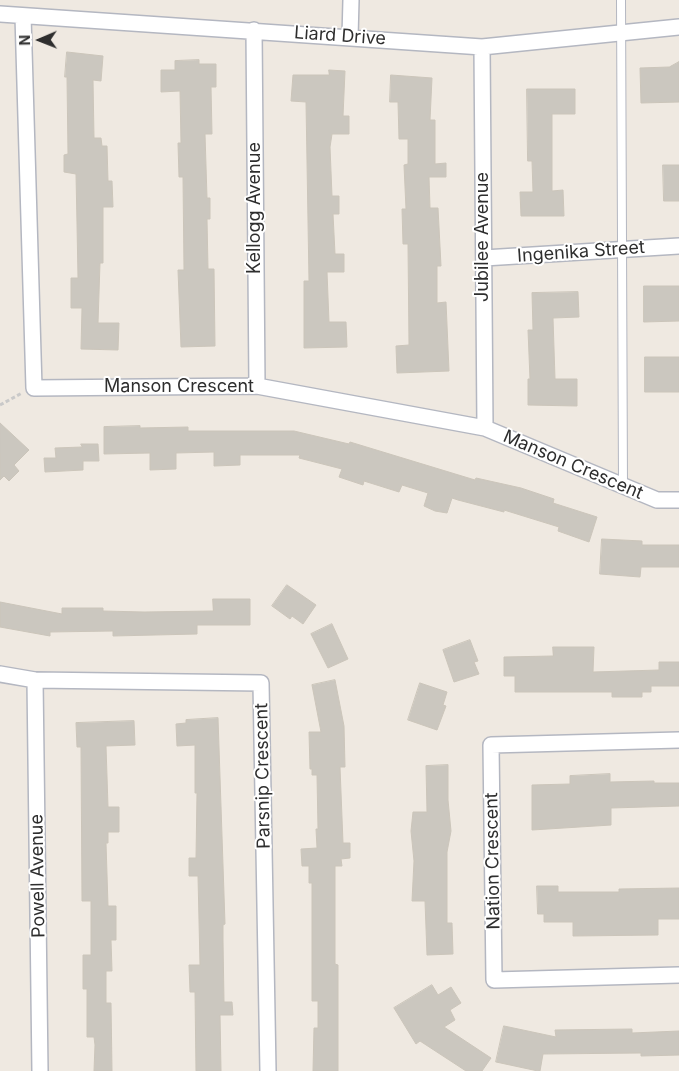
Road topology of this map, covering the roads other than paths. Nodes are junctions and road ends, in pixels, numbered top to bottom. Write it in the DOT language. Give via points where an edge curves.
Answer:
graph roads {
  1 [pos="351,0"];
  2 [pos="621,0"];
  3 [pos="0,14"];
  4 [pos="22,16"];
  5 [pos="679,27"];
  6 [pos="254,30"];
  7 [pos="621,33"];
  8 [pos="350,37"];
  9 [pos="482,47"];
  10 [pos="679,246"];
  11 [pos="622,250"];
  12 [pos="484,258"];
  13 [pos="257,386"];
  14 [pos="485,428"];
  15 [pos="623,485"];
  16 [pos="679,500"];
  17 [pos="0,674"];
  18 [pos="35,680"];
  19 [pos="679,740"];
  20 [pos="679,975"];
  21 [pos="40,1071"];
  22 [pos="268,1071"];
  1 -- 8 [label="street"];
  2 -- 7 [label="lane"];
  3 -- 4 [label="street, Liard Drive"];
  4 -- 6 [label="street, Liard Drive"];
  4 -- 13 [label="street, Manson Crescent" via="34,388"];
  5 -- 7 [label="street, Liard Drive"];
  6 -- 8 [label="street, Liard Drive"];
  6 -- 13 [label="street, Kellogg Avenue"];
  7 -- 9 [label="street, Liard Drive"];
  7 -- 11 [label="lane"];
  8 -- 9 [label="street, Liard Drive"];
  9 -- 12 [label="street, Jubilee Avenue"];
  10 -- 11 [label="street, Ingenika Street"];
  11 -- 12 [label="street, Ingenika Street"];
  11 -- 15 [label="lane"];
  12 -- 14 [label="street, Jubilee Avenue"];
  13 -- 14 [label="street, Manson Crescent"];
  14 -- 15 [label="street, Manson Crescent"];
  15 -- 16 [label="street, Manson Crescent" via="657,500"];
  17 -- 18 [label="street, Parsnip Crescent"];
  18 -- 21 [label="street, Powell Avenue"];
  18 -- 22 [label="street, Parsnip Crescent" via="261,683"];
  19 -- 20 [label="street, Nation Crescent" via="491,745 494,980"];
}
